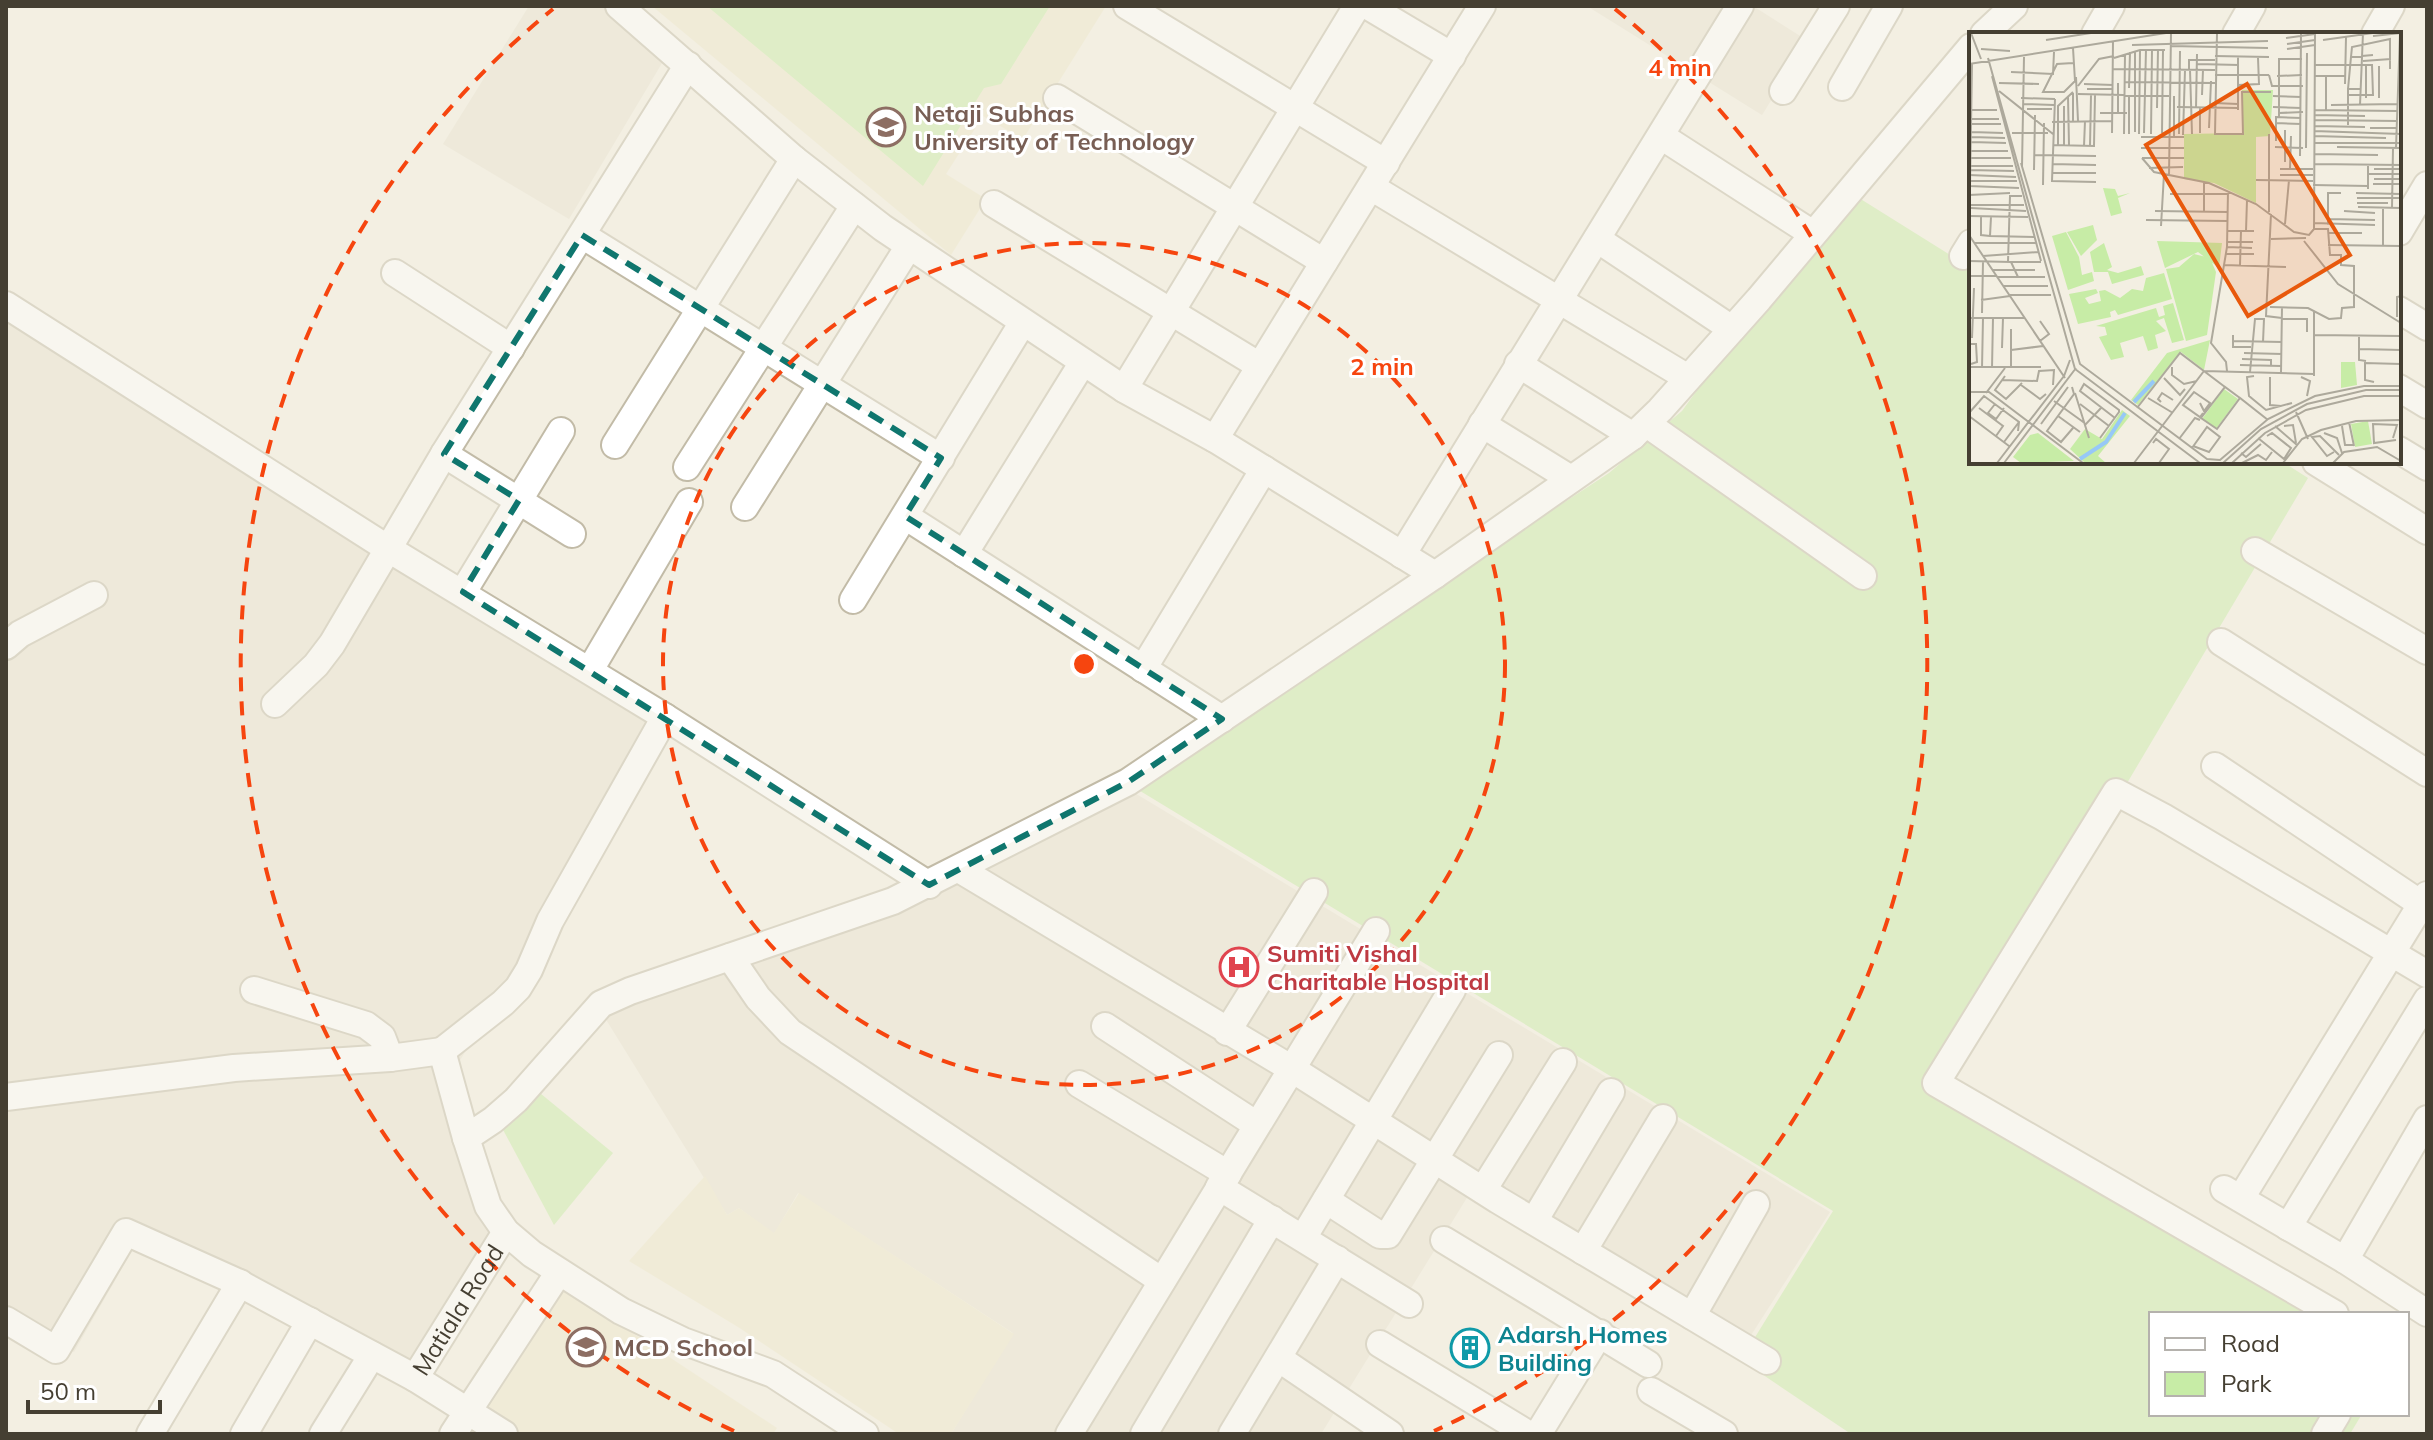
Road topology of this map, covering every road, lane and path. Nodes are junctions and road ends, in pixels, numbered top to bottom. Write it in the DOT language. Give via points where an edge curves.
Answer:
graph roads {
  1 [pos="619,6"];
  2 [pos="1127,6"];
  3 [pos="1357,6"];
  4 [pos="1368,6"];
  5 [pos="1482,6"];
  6 [pos="1740,6"];
  7 [pos="1836,6"];
  8 [pos="1889,6"];
  9 [pos="2111,6"];
  10 [pos="2252,6"];
  11 [pos="2391,6"];
  12 [pos="2012,7"];
  13 [pos="1987,32"];
  14 [pos="2096,32"];
  15 [pos="2237,32"];
  16 [pos="2376,32"];
  17 [pos="1969,51"];
  18 [pos="1452,56"];
  19 [pos="688,65"];
  20 [pos="1842,87"];
  21 [pos="1783,91"];
  22 [pos="1057,98"];
  23 [pos="1295,108"];
  24 [pos="1661,136"];
  25 [pos="794,159"];
  26 [pos="1386,163"];
  27 [pos="2427,185"];
  28 [pos="1371,187"];
  29 [pos="994,204"];
  30 [pos="854,206"];
  31 [pos="1235,207"];
  32 [pos="2401,229"];
  33 [pos="1813,234"];
  34 [pos="582,235"];
  35 [pos="1597,239"];
  36 [pos="909,246"];
  37 [pos="1324,262"];
  38 [pos="395,273"];
  39 [pos="1559,299"];
  40 [pos="6,305"];
  41 [pos="701,309"];
  42 [pos="2401,311"];
  43 [pos="1171,312"];
  44 [pos="1023,322"];
  45 [pos="2427,327"];
  46 [pos="1732,329"];
  47 [pos="762,347"];
  48 [pos="511,348"];
  49 [pos="1083,362"];
  50 [pos="1518,364"];
  51 [pos="1260,366"];
  52 [pos="1688,378"];
  53 [pos="822,385"];
  54 [pos="1124,389"];
  55 [pos="2401,389"];
  56 [pos="2427,405"];
  57 [pos="1482,424"];
  58 [pos="1640,430"];
  59 [pos="561,431"];
  60 [pos="1215,439"];
  61 [pos="615,445"];
  62 [pos="2401,451"];
  63 [pos="444,454"];
  64 [pos="941,458"];
  65 [pos="2319,464"];
  66 [pos="687,467"];
  67 [pos="2427,467"];
  68 [pos="1264,469"];
  69 [pos="1571,479"];
  70 [pos="519,500"];
  71 [pos="689,502"];
  72 [pos="745,507"];
  73 [pos="905,516"];
  74 [pos="2427,531"];
  75 [pos="572,534"];
  76 [pos="387,548"];
  77 [pos="2255,551"];
  78 [pos="964,554"];
  79 [pos="1402,555"];
  80 [pos="1435,575"];
  81 [pos="1863,576"];
  82 [pos="463,592"];
  83 [pos="94,595"];
  84 [pos="853,600"];
  85 [pos="2221,642"];
  86 [pos="6,646"];
  87 [pos="2427,651"];
  88 [pos="1143,669"];
  89 [pos="590,670"];
  90 [pos="275,704"];
  91 [pos="665,717"];
  92 [pos="1222,719"];
  93 [pos="2215,766"];
  94 [pos="2427,773"];
  95 [pos="959,869"];
  96 [pos="929,885"];
  97 [pos="1314,892"];
  98 [pos="2425,902"];
  99 [pos="1376,931"];
  100 [pos="2392,952"];
  101 [pos="730,957"];
  102 [pos="2427,974"];
  103 [pos="254,990"];
  104 [pos="1452,990"];
  105 [pos="2427,1000"];
  106 [pos="1105,1026"];
  107 [pos="1227,1032"];
  108 [pos="442,1051"];
  109 [pos="1499,1055"];
  110 [pos="390,1058"];
  111 [pos="1563,1062"];
  112 [pos="1292,1069"];
  113 [pos="1079,1084"];
  114 [pos="1611,1092"];
  115 [pos="6,1097"];
  116 [pos="1663,1118"];
  117 [pos="2427,1119"];
  118 [pos="1373,1121"];
  119 [pos="1257,1125"];
  120 [pos="466,1138"];
  121 [pos="1433,1159"];
  122 [pos="1224,1181"];
  123 [pos="1483,1190"];
  124 [pos="1326,1200"];
  125 [pos="1756,1204"];
  126 [pos="1272,1219"];
  127 [pos="1534,1221"];
  128 [pos="2288,1227"];
  129 [pos="506,1232"];
  130 [pos="1303,1238"];
  131 [pos="1444,1240"];
  132 [pos="1583,1251"];
  133 [pos="1337,1259"];
  134 [pos="2345,1260"];
  135 [pos="559,1272"];
  136 [pos="1162,1281"];
  137 [pos="240,1283"];
  138 [pos="1409,1304"];
  139 [pos="2332,1312"];
  140 [pos="2427,1313"];
  141 [pos="1692,1316"];
  142 [pos="6,1320"];
  143 [pos="310,1321"];
  144 [pos="1600,1333"];
  145 [pos="1380,1344"];
  146 [pos="372,1355"];
  147 [pos="1278,1358"];
  148 [pos="1767,1361"];
  149 [pos="1648,1364"];
  150 [pos="415,1378"];
  151 [pos="1651,1391"];
  152 [pos="467,1411"];
  153 [pos="2336,1416"];
  154 [pos="150,1434"];
  155 [pos="244,1434"];
  156 [pos="323,1434"];
  157 [pos="453,1434"];
  158 [pos="504,1434"];
  159 [pos="864,1434"];
  160 [pos="1069,1434"];
  161 [pos="1144,1434"];
  162 [pos="1232,1434"];
  163 [pos="1390,1434"];
  164 [pos="1528,1434"];
  165 [pos="1538,1434"];
  166 [pos="1724,1434"];
  167 [pos="2325,1434"];
  1 -- 19 [label="street"];
  2 -- 23 [label="street"];
  3 -- 23 [label="street"];
  4 -- 18 [label="street"];
  5 -- 18 [label="street"];
  6 -- 24 [label="street"];
  7 -- 21 [label="street"];
  8 -- 20 [label="street"];
  9 -- 14 [label="street"];
  10 -- 15 [label="street"];
  11 -- 16 [label="street"];
  12 -- 13 [label="street"];
  17 -- 33 [label="street"];
  18 -- 26 [label="street"];
  19 -- 25 [label="street"];
  19 -- 34 [label="street"];
  22 -- 31 [label="street"];
  23 -- 26 [label="street"];
  23 -- 31 [label="street"];
  24 -- 33 [label="street"];
  24 -- 35 [label="street"];
  25 -- 30 [label="street"];
  25 -- 41 [label="street"];
  26 -- 28 [label="street"];
  27 -- 32 [label="street"];
  28 -- 37 [label="street"];
  28 -- 39 [label="street"];
  29 -- 43 [label="street"];
  30 -- 36 [label="street"];
  30 -- 47 [label="street"];
  31 -- 37 [label="street"];
  31 -- 43 [label="street"];
  33 -- 46 [label="street"];
  34 -- 41 [label="street"];
  34 -- 48 [label="street"];
  35 -- 39 [label="street"];
  35 -- 46 [label="street"];
  36 -- 44 [label="street"];
  36 -- 53 [label="street"];
  37 -- 51 [label="street"];
  38 -- 48 [label="street"];
  39 -- 50 [label="street"];
  39 -- 52 [label="street"];
  40 -- 76 [label="street"];
  41 -- 47 [label="street"];
  41 -- 61 [label="street"];
  42 -- 45 [label="street"];
  43 -- 51 [label="street"];
  43 -- 54 [label="street"];
  44 -- 49 [label="street"];
  44 -- 64 [label="street"];
  46 -- 52 [label="street"];
  47 -- 53 [label="street"];
  47 -- 66 [label="street"];
  48 -- 63 [label="street"];
  49 -- 54 [label="street"];
  49 -- 78 [label="street"];
  50 -- 57 [label="street"];
  50 -- 58 [label="street"];
  51 -- 60 [label="street"];
  52 -- 58 [label="street"];
  53 -- 64 [label="street"];
  53 -- 72 [label="street"];
  54 -- 60 [label="street"];
  55 -- 56 [label="street"];
  57 -- 69 [label="street"];
  57 -- 79 [label="street"];
  58 -- 69 [label="street"];
  58 -- 81 [label="street"];
  59 -- 70 [label="street"];
  60 -- 68 [label="street"];
  62 -- 67 [label="street"];
  63 -- 70 [label="street"];
  63 -- 76 [label="street"];
  64 -- 73 [label="street"];
  65 -- 74 [label="street"];
  68 -- 79 [label="street"];
  68 -- 88 [label="street"];
  69 -- 80 [label="street"];
  70 -- 75 [label="street"];
  70 -- 82 [label="street"];
  71 -- 89 [label="street"];
  73 -- 78 [label="street"];
  73 -- 84 [label="street"];
  76 -- 82 [label="street"];
  76 -- 90 [label="street" via="332,644"];
  77 -- 87 [label="street"];
  78 -- 88 [label="street"];
  79 -- 80 [label="street"];
  80 -- 92 [label="street"];
  82 -- 89 [label="street"];
  83 -- 86 [label="street"];
  85 -- 94 [label="street"];
  88 -- 92 [label="street"];
  89 -- 91 [label="street"];
  91 -- 96 [label="street"];
  91 -- 108 [label="street" via="518,988"];
  92 -- 95 [label="street" via="1128,782"];
  93 -- 98 [label="street"];
  95 -- 96 [label="street"];
  95 -- 107 [label="street"];
  96 -- 101 [label="street"];
  97 -- 107 [label="street"];
  98 -- 100 [label="street"];
  99 -- 112 [label="street"];
  100 -- 102 [label="street"];
  100 -- 128 [label="street" via="2232,1194"];
  100 -- 139 [label="street" via="2116,792 1936,1083"];
  101 -- 120 [label="street" via="601,1004 516,1100"];
  101 -- 136 [label="street" via="790,1032"];
  103 -- 110 [label="street" via="366,1025 382,1037"];
  104 -- 118 [label="street"];
  105 -- 128 [label="street"];
  106 -- 119 [label="street"];
  107 -- 112 [label="street"];
  108 -- 110 [label="street"];
  108 -- 120 [label="street"];
  109 -- 121 [label="street"];
  110 -- 115 [label="street" via="234,1068"];
  111 -- 123 [label="street"];
  112 -- 118 [label="street"];
  112 -- 119 [label="street"];
  113 -- 122 [label="street"];
  114 -- 127 [label="street"];
  116 -- 132 [label="street"];
  117 -- 134 [label="street"];
  118 -- 121 [label="street"];
  118 -- 124 [label="street"];
  119 -- 122 [label="street"];
  120 -- 129 [label="street" via="488,1206"];
  121 -- 123 [label="street"];
  121 -- 124 [label="street" via="1388,1235"];
  122 -- 126 [label="street"];
  122 -- 136 [label="street"];
  123 -- 127 [label="street"];
  124 -- 130 [label="street"];
  125 -- 141 [label="street"];
  126 -- 130 [label="street"];
  126 -- 161 [label="street"];
  127 -- 132 [label="street"];
  128 -- 134 [label="street"];
  129 -- 135 [label="street, Matiala Road"];
  129 -- 150 [label="street, Matiala Road"];
  130 -- 133 [label="street"];
  131 -- 144 [label="street"];
  132 -- 141 [label="street"];
  133 -- 138 [label="street"];
  133 -- 147 [label="street"];
  134 -- 140 [label="street"];
  135 -- 152 [label="street"];
  135 -- 159 [label="street, Matiala Road" via="658,1329 773,1374"];
  136 -- 160 [label="street"];
  137 -- 142 [label="street, Matiala Road" via="126,1232 56,1350"];
  137 -- 143 [label="street, Matiala Road"];
  137 -- 154 [label="street"];
  141 -- 148 [label="street"];
  143 -- 146 [label="street, Matiala Road"];
  143 -- 155 [label="street"];
  144 -- 149 [label="street"];
  144 -- 165 [label="street"];
  145 -- 164 [label="street"];
  146 -- 150 [label="street, Matiala Road"];
  146 -- 156 [label="street"];
  147 -- 162 [label="street"];
  147 -- 163 [label="street"];
  150 -- 152 [label="street"];
  151 -- 166 [label="street"];
  152 -- 157 [label="street"];
  152 -- 158 [label="street"];
  153 -- 167 [label="street"];
}
